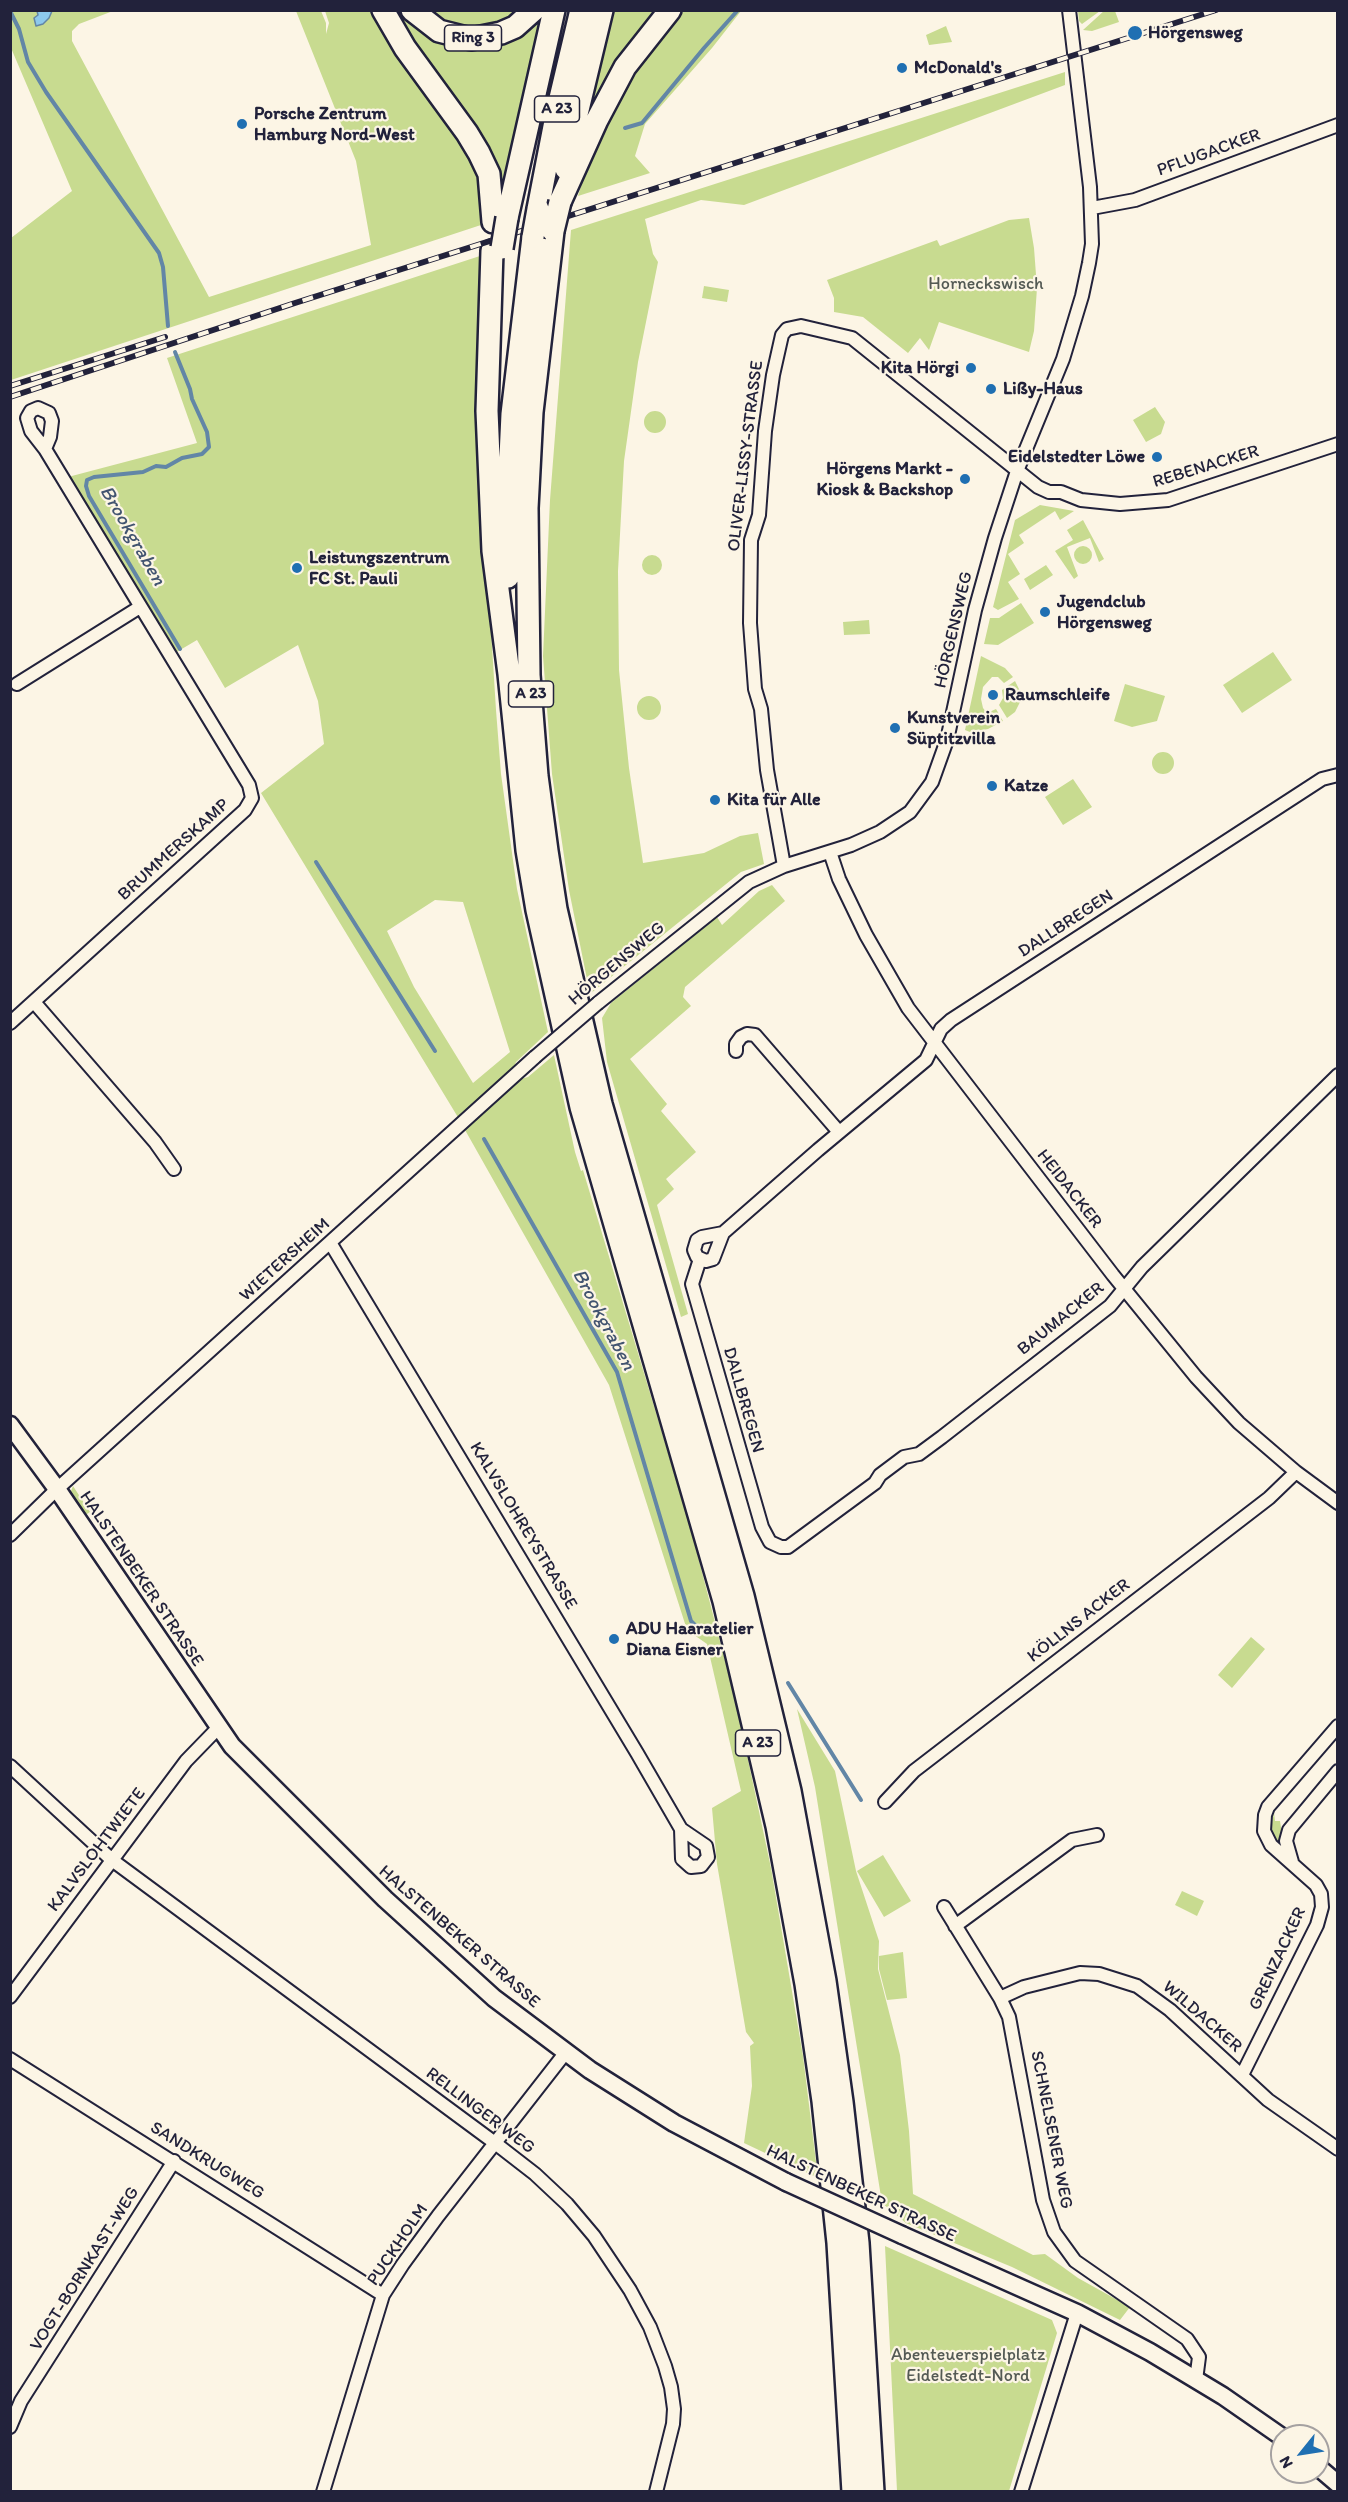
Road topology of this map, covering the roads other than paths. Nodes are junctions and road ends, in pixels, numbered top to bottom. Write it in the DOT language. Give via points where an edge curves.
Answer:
graph roads {
  1 [pos="383,10"];
  2 [pos="412,10"];
  3 [pos="534,10"];
  4 [pos="554,10"];
  5 [pos="581,10"];
  6 [pos="602,10"];
  7 [pos="670,10"];
  8 [pos="1069,10"];
  9 [pos="1338,125"];
  10 [pos="560,202"];
  11 [pos="1092,208"];
  12 [pos="500,220"];
  13 [pos="543,234"];
  14 [pos="1338,444"];
  15 [pos="45,448"];
  16 [pos="1017,471"];
  17 [pos="141,607"];
  18 [pos="509,674"];
  19 [pos="17,684"];
  20 [pos="1338,775"];
  21 [pos="830,852"];
  22 [pos="784,866"];
  23 [pos="34,1002"];
  24 [pos="10,1023"];
  25 [pos="934,1044"];
  26 [pos="736,1051"];
  27 [pos="535,1057"];
  28 [pos="1338,1075"];
  29 [pos="839,1132"];
  30 [pos="174,1169"];
  31 [pos="723,1233"];
  32 [pos="331,1244"];
  33 [pos="700,1259"];
  34 [pos="1124,1289"];
  35 [pos="10,1425"];
  36 [pos="1296,1472"];
  37 [pos="57,1489"];
  38 [pos="1338,1503"];
  39 [pos="10,1535"];
  40 [pos="775,1546"];
  41 [pos="1338,1726"];
  42 [pos="218,1728"];
  43 [pos="10,1766"];
  44 [pos="1338,1771"];
  45 [pos="885,1802"];
  46 [pos="681,1829"];
  47 [pos="1097,1835"];
  48 [pos="111,1860"];
  49 [pos="1292,1863"];
  50 [pos="944,1907"];
  51 [pos="955,1926"];
  52 [pos="10,1997"];
  53 [pos="1000,1998"];
  54 [pos="566,2052"];
  55 [pos="10,2059"];
  56 [pos="1242,2075"];
  57 [pos="495,2143"];
  58 [pos="1338,2149"];
  59 [pos="174,2162"];
  60 [pos="383,2295"];
  61 [pos="1073,2312"];
  62 [pos="1196,2380"];
  63 [pos="10,2427"];
  64 [pos="1270,2430"];
  65 [pos="323,2492"];
  66 [pos="656,2492"];
  67 [pos="853,2492"];
  68 [pos="873,2492"];
  69 [pos="1021,2492"];
  1 -- 12 [label="highway" via="479,153 489,174"];
  2 -- 3 [label="highway, Ring 3" via="439,31 471,39 515,27"];
  4 -- 12 [label="highway"];
  5 -- 13 [label="highway, A 23, bridge" via="538,209"];
  6 -- 10 [label="highway, A 23"];
  7 -- 10 [label="highway" via="625,67"];
  8 -- 11 [label="street, HÖRGENSWEG"];
  9 -- 11 [label="street, PFLUGACKER" via="1145,196"];
  10 -- 13 [label="highway, A 23, bridge"];
  11 -- 16 [label="street, HÖRGENSWEG" via="1092,244 1082,296 1063,359"];
  12 -- 18 [label="highway, bridge" via="488,344 487,411 493,550"];
  13 -- 18 [label="highway, A 23" via="512,414 507,522"];
  13 -- 68 [label="highway, A 23" via="527,508 529,675 547,851 556,909 601,1104 737,1573 790,1791 823,1970 842,2102 859,2254"];
  14 -- 16 [label="street, REBENACKER" via="1188,494 1145,503 1081,500 1038,487"];
  15 -- 17 [label="street, BRUMMERSKAMP"];
  16 -- 21 [label="street, HÖRGENSWEG" via="975,610 947,740 932,782 923,797 894,824"];
  16 -- 22 [label="street, OLIVER-LISSY-STRASSE" via="852,338 795,326 782,335 765,431 759,515 751,540 750,623 755,689"];
  17 -- 19 [label="street"];
  17 -- 23 [label="street, BRUMMERSKAMP" via="249,785 252,798 245,810"];
  18 -- 67 [label="highway, A 23" via="527,850 559,1014 586,1127 724,1601 788,1884 823,2101 840,2265"];
  20 -- 25 [label="street, DALLBREGEN" via="1312,785 961,1014 941,1029"];
  21 -- 22 [label="street, HÖRGENSWEG"];
  21 -- 25 [label="street, HEIDACKER" via="866,935 908,1008"];
  22 -- 27 [label="street, HÖRGENSWEG, bridge" via="749,882"];
  23 -- 24 [label="street, BRUMMERSKAMP"];
  23 -- 30 [label="street"];
  25 -- 29 [label="street, DALLBREGEN" via="927,1059"];
  25 -- 34 [label="street, HEIDACKER"];
  26 -- 29 [label="street" via="741,1036 754,1035"];
  27 -- 32 [label="street, WIETERSHEIM"];
  28 -- 34 [label="street, BAUMACKER"];
  29 -- 31 [label="street, DALLBREGEN"];
  31 -- 33 [label="street, DALLBREGEN" via="715,1256"];
  31 -- 33 [label="street, DALLBREGEN" via="697,1240 694,1250"];
  32 -- 37 [label="street, WIETERSHEIM"];
  32 -- 46 [label="street, KALVSLOHREYSTRASSE"];
  33 -- 40 [label="street, DALLBREGEN" via="692,1284 699,1315 762,1527"];
  34 -- 36 [label="street, HEIDACKER" via="1203,1385"];
  34 -- 40 [label="street, BAUMACKER" via="1110,1306 919,1454 904,1456 795,1543"];
  35 -- 37 [label="street, HALSTENBEKER STRASSE"];
  36 -- 38 [label="street, HEIDACKER"];
  36 -- 45 [label="street, KÖLLNS ACKER" via="1280,1489 914,1771"];
  37 -- 39 [label="street, WIETERSHEIM"];
  37 -- 42 [label="street, HALSTENBEKER STRASSE"];
  41 -- 49 [label="street, GRENZACKER" via="1265,1815 1264,1831 1271,1845"];
  42 -- 48 [label="street, KALVSLOHTWIETE" via="186,1761"];
  42 -- 54 [label="street, HALSTENBEKER STRASSE" via="405,1919 494,1998"];
  43 -- 48 [label="street, RELLINGER WEG"];
  44 -- 49 [label="street" via="1287,1835"];
  47 -- 51 [label="street" via="1072,1840"];
  48 -- 52 [label="street, KALVSLOHTWIETE"];
  48 -- 57 [label="street, RELLINGER WEG"];
  49 -- 56 [label="street, GRENZACKER" via="1316,1885 1322,1901 1321,1914"];
  50 -- 51 [label="street"];
  51 -- 53 [label="street"];
  53 -- 56 [label="street, WILDACKER" via="1070,1975 1118,1978 1154,1997"];
  53 -- 62 [label="street, SCHNELSENER WEG" via="1009,2017 1043,2200 1054,2232 1075,2261 1187,2339 1199,2357"];
  54 -- 57 [label="street, PUCKHOLM"];
  54 -- 61 [label="street, HALSTENBEKER STRASSE, bridge" via="656,2113 732,2155"];
  55 -- 59 [label="street, SANDKRUGWEG"];
  56 -- 58 [label="street, WILDACKER" via="1299,2124"];
  57 -- 60 [label="street, PUCKHOLM"];
  57 -- 66 [label="street, RELLINGER WEG" via="567,2204 594,2236 650,2327 668,2377 674,2409"];
  59 -- 60 [label="street, SANDKRUGWEG"];
  59 -- 63 [label="street, VOGT-BORNKAST-WEG" via="21,2401"];
  60 -- 65 [label="street, PUCKHOLM"];
  61 -- 62 [label="street"];
  61 -- 69 [label="street"];
  62 -- 64 [label="street"];
}
